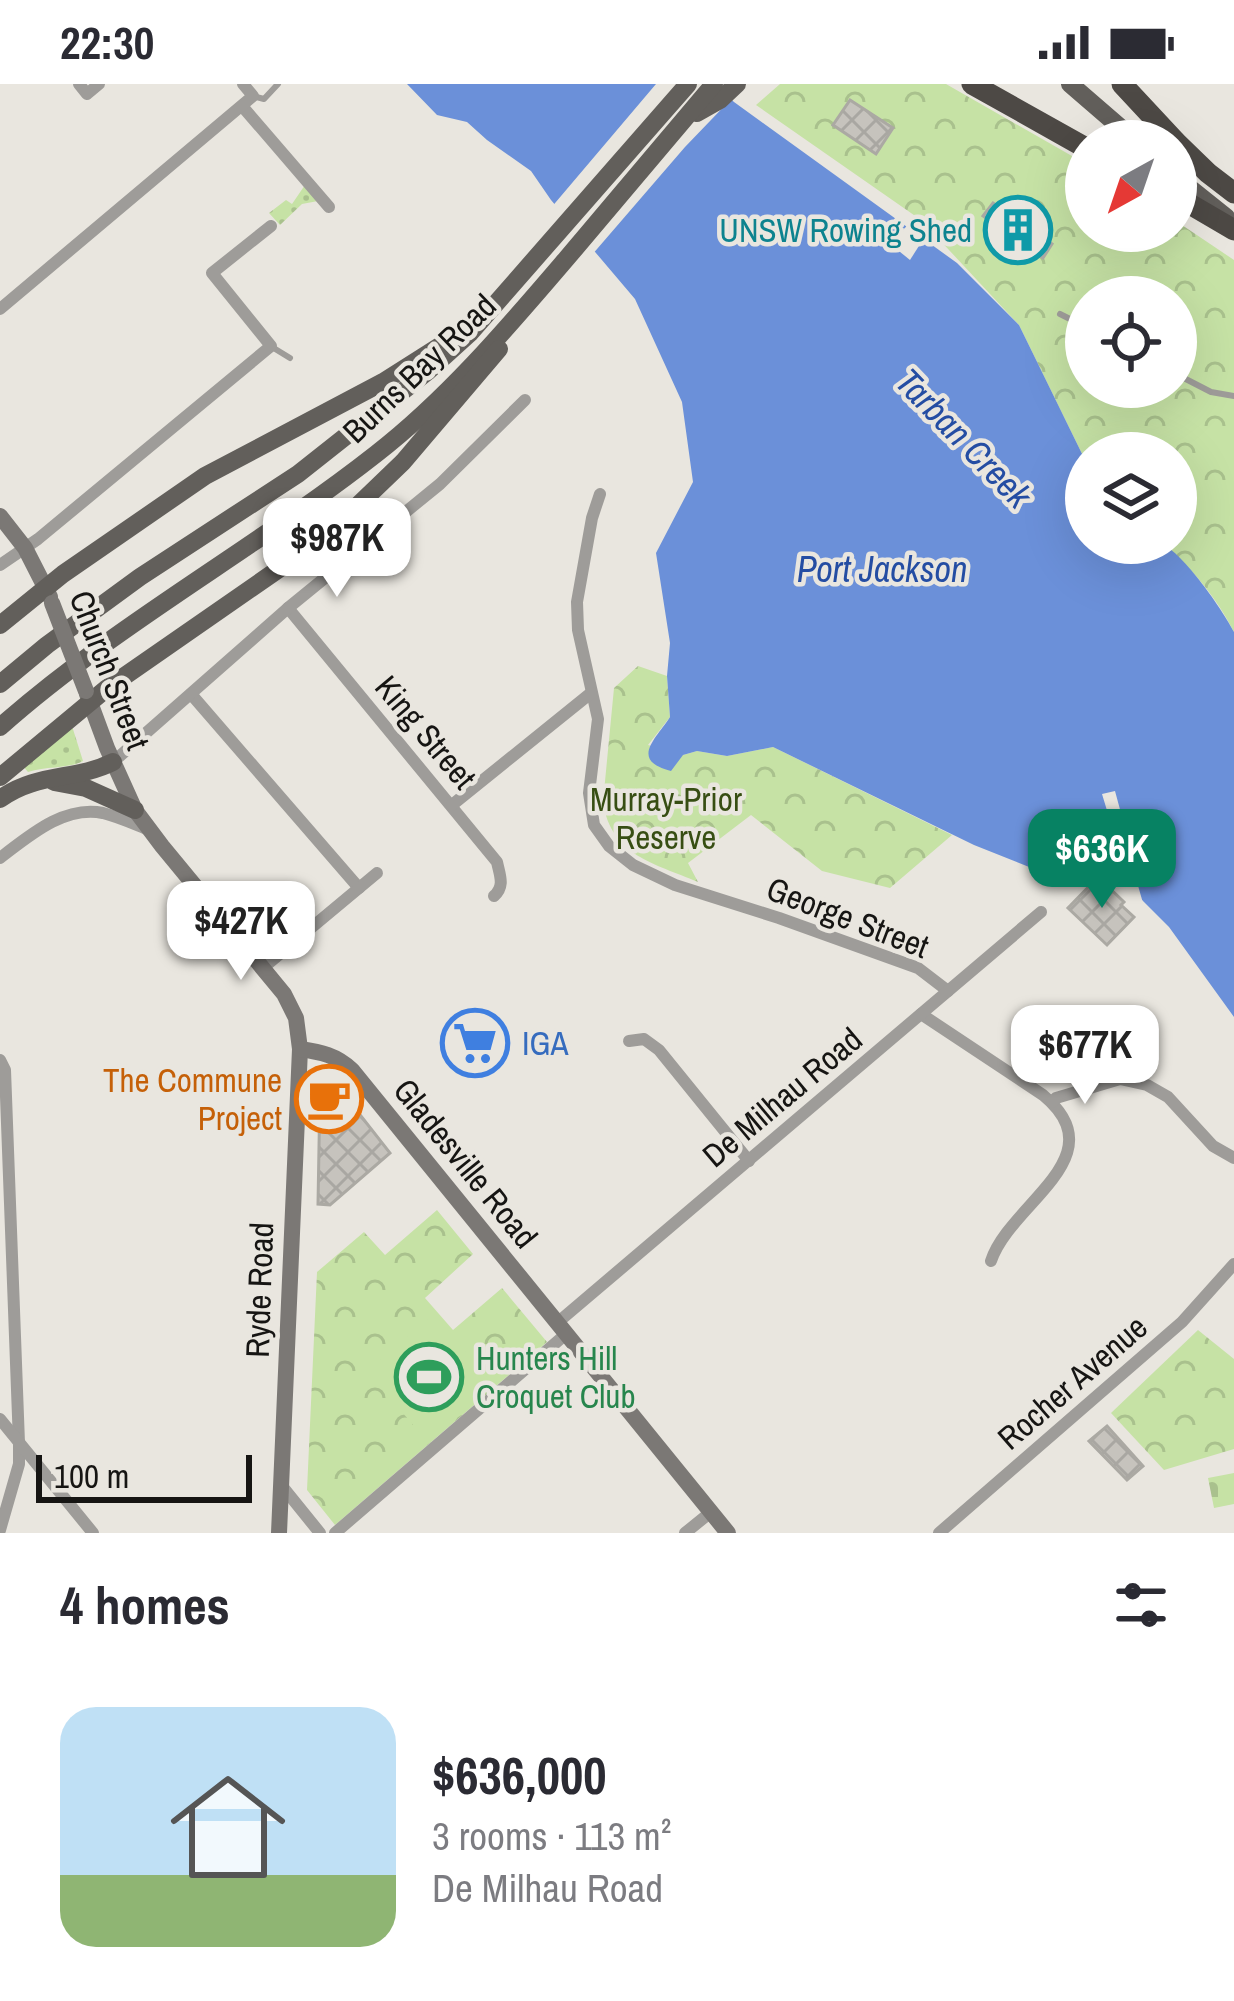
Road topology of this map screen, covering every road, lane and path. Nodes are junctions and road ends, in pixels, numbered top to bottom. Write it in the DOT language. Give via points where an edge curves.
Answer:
graph roads {
  1 [pos="79,84"];
  2 [pos="99,84"];
  3 [pos="243,84"];
  4 [pos="278,84"];
  5 [pos="670,84"];
  6 [pos="688,84"];
  7 [pos="714,84"];
  8 [pos="737,84"];
  9 [pos="972,84"];
  10 [pos="1070,84"];
  11 [pos="1122,84"];
  12 [pos="254,96"];
  13 [pos="242,106"];
  14 [pos="1112,120"];
  15 [pos="1155,120"];
  16 [pos="682,122"];
  17 [pos="1065,137"];
  18 [pos="619,161"];
  19 [pos="1197,163"];
  20 [pos="1234,193"];
  21 [pos="1197,195"];
  22 [pos="329,207"];
  23 [pos="1197,207"];
  24 [pos="271,226"];
  25 [pos="1234,227"];
  26 [pos="509,289"];
  27 [pos="527,304"];
  28 [pos="0,309"];
  29 [pos="1060,314"];
  30 [pos="1065,316"];
  31 [pos="271,346"];
  32 [pos="290,358"];
  33 [pos="1197,385"];
  34 [pos="1234,395"];
  35 [pos="525,400"];
  36 [pos="600,494"];
  37 [pos="0,516"];
  38 [pos="26,548"];
  39 [pos="0,565"];
  40 [pos="49,595"];
  41 [pos="288,608"];
  42 [pos="0,625"];
  43 [pos="0,684"];
  44 [pos="591,693"];
  45 [pos="191,694"];
  46 [pos="88,696"];
  47 [pos="0,727"];
  48 [pos="113,762"];
  49 [pos="0,777"];
  50 [pos="38,779"];
  51 [pos="0,799"];
  52 [pos="452,805"];
  53 [pos="135,810"];
  54 [pos="150,830"];
  55 [pos="0,858"];
  56 [pos="377,873"];
  57 [pos="359,888"];
  58 [pos="494,896"];
  59 [pos="214,908"];
  60 [pos="1041,912"];
  61 [pos="192,927"];
  62 [pos="263,968"];
  63 [pos="948,991"];
  64 [pos="921,1014"];
  65 [pos="628,1041"];
  66 [pos="300,1049"];
  67 [pos="0,1060"];
  68 [pos="1054,1100"];
  69 [pos="1234,1158"];
  70 [pos="748,1160"];
  71 [pos="991,1261"];
  72 [pos="1234,1264"];
  73 [pos="562,1328"];
  74 [pos="0,1419"];
  75 [pos="19,1443"];
  76 [pos="281,1485"];
  77 [pos="711,1512"];
  78 [pos="0,1531"];
  79 [pos="94,1533"];
  80 [pos="279,1533"];
  81 [pos="320,1533"];
  82 [pos="334,1533"];
  83 [pos="685,1533"];
  84 [pos="728,1533"];
  85 [pos="939,1533"];
  1 -- 2 [label="street" via="87,94"];
  3 -- 12 [label="street"];
  4 -- 12 [label="lane" via="264,99"];
  5 -- 18 [label="main road"];
  6 -- 18 [label="main road, Burns Bay Road"];
  7 -- 16 [label="main road, Burns Bay Road"];
  8 -- 16 [label="main road"];
  9 -- 17 [label="highway"];
  10 -- 14 [label="main road"];
  11 -- 15 [label="highway"];
  12 -- 13 [label="street"];
  13 -- 22 [label="street"];
  13 -- 28 [label="street"];
  16 -- 27 [label="main road, Burns Bay Road"];
  18 -- 26 [label="main road, Burns Bay Road"];
  19 -- 20 [label="highway"];
  21 -- 25 [label="main road"];
  23 -- 25 [label="highway"];
  24 -- 31 [label="street" via="212,273"];
  26 -- 40 [label="main road" via="383,382 205,476"];
  26 -- 43 [label="main road, Burns Bay Road" via="470,333 355,430"];
  27 -- 46 [label="main road" via="492,360 346,519"];
  27 -- 47 [label="main road, Burns Bay Road" via="379,452"];
  29 -- 30 [label="lane"];
  31 -- 32 [label="lane"];
  31 -- 38 [label="street"];
  33 -- 34 [label="lane"];
  35 -- 41 [label="street" via="440,484"];
  36 -- 44 [label="street, George Street" via="577,602"];
  37 -- 38 [label="main road, Church Street"];
  38 -- 39 [label="street"];
  38 -- 40 [label="main road, Church Street"];
  40 -- 42 [label="main road"];
  40 -- 46 [label="main road, Church Street, bridge"];
  41 -- 45 [label="street"];
  41 -- 52 [label="street, King Street"];
  44 -- 52 [label="street"];
  44 -- 63 [label="street, George Street" via="598,719 589,793 594,825 609,846 675,885 918,968"];
  45 -- 48 [label="street"];
  45 -- 57 [label="street"];
  46 -- 48 [label="main road, Church Street"];
  46 -- 49 [label="main road"];
  48 -- 50 [label="main road"];
  48 -- 53 [label="main road, Church Street"];
  50 -- 51 [label="main road"];
  50 -- 53 [label="main road" via="86,788"];
  52 -- 58 [label="street, King Street" via="497,862 502,883"];
  53 -- 54 [label="main road, Church Street"];
  54 -- 55 [label="street" via="96,812 64,816"];
  54 -- 59 [label="main road, Church Street"];
  56 -- 57 [label="street"];
  57 -- 62 [label="street"];
  59 -- 61 [label="lane"];
  59 -- 62 [label="main road"];
  60 -- 63 [label="street, De Milhau Road"];
  62 -- 66 [label="main road" via="292,1009"];
  63 -- 64 [label="street, De Milhau Road"];
  64 -- 68 [label="street"];
  64 -- 70 [label="street, De Milhau Road"];
  65 -- 70 [label="street" via="644,1039 659,1050"];
  66 -- 73 [label="main road, Gladesville Road" via="326,1053 352,1070"];
  66 -- 76 [label="main road, Ryde Road"];
  67 -- 75 [label="street"];
  68 -- 69 [label="street" via="1120,1079 1147,1085"];
  68 -- 71 [label="street" via="1070,1135 1068,1155"];
  70 -- 73 [label="street, De Milhau Road"];
  72 -- 85 [label="street, Rocher Avenue" via="1182,1322"];
  73 -- 77 [label="main road, Gladesville Road"];
  73 -- 82 [label="street, De Milhau Road"];
  74 -- 75 [label="street"];
  75 -- 78 [label="street"];
  75 -- 79 [label="street"];
  76 -- 80 [label="main road, Ryde Road"];
  76 -- 81 [label="street"];
  77 -- 83 [label="street"];
  77 -- 84 [label="main road, Gladesville Road"];
}
